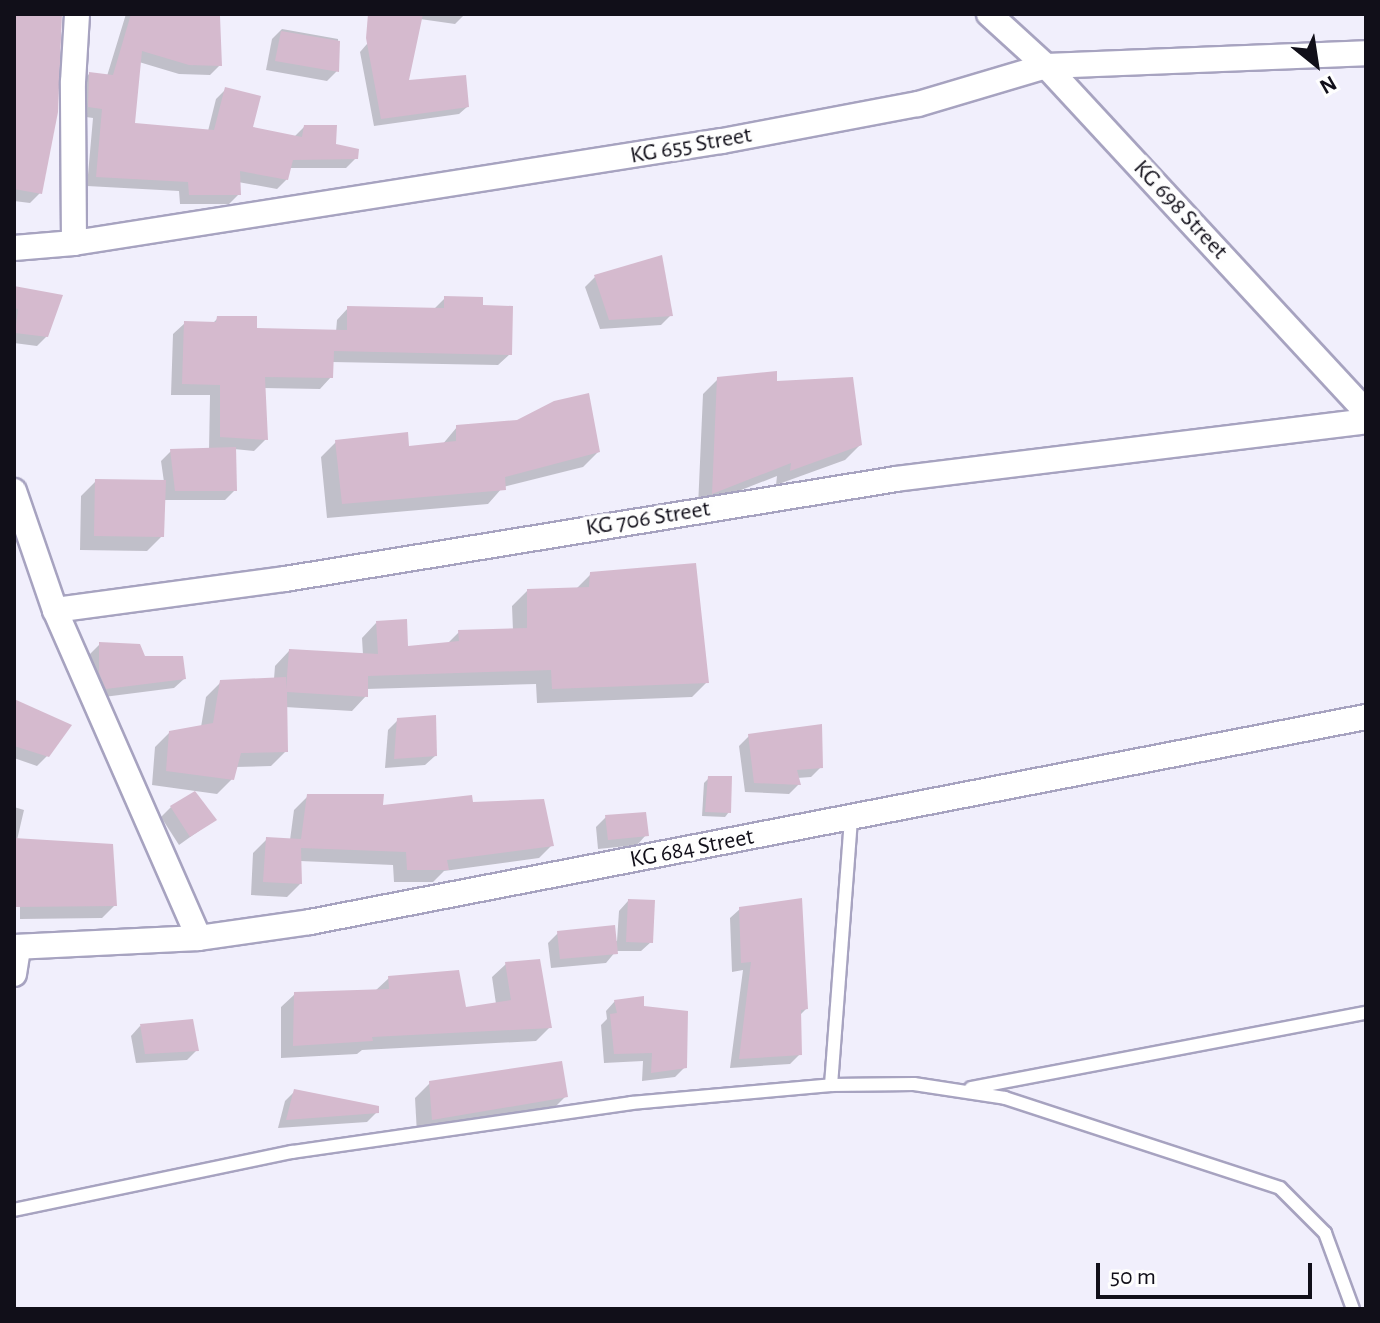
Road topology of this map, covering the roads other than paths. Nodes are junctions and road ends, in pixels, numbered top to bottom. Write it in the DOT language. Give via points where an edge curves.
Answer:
graph roads {
  1 [pos="77,14"];
  2 [pos="989,14"];
  3 [pos="1366,53"];
  4 [pos="1046,66"];
  5 [pos="74,243"];
  6 [pos="14,248"];
  7 [pos="1366,412"];
  8 [pos="1366,421"];
  9 [pos="14,491"];
  10 [pos="55,610"];
  11 [pos="1366,717"];
  12 [pos="851,819"];
  13 [pos="199,938"];
  14 [pos="16,948"];
  15 [pos="14,974"];
  16 [pos="1366,1013"];
  17 [pos="831,1085"];
  18 [pos="964,1090"];
  19 [pos="14,1210"];
  20 [pos="1353,1309"];
  1 -- 5 [label="street"];
  2 -- 4 [label="street, KG 698 Street"];
  3 -- 4 [label="street, KG 655 Street"];
  4 -- 5 [label="street, KG 655 Street" via="918,104 722,141"];
  4 -- 7 [label="street, KG 698 Street"];
  5 -- 6 [label="street, KG 655 Street"];
  8 -- 10 [label="street, KG 706 Street" via="896,479 285,579"];
  9 -- 10 [label="street"];
  10 -- 13 [label="street"];
  11 -- 12 [label="street, KG 684 Street"];
  12 -- 13 [label="street, KG 684 Street" via="310,922"];
  12 -- 17 [label="lane"];
  13 -- 14 [label="street, KG 684 Street"];
  14 -- 15 [label="street"];
  16 -- 18 [label="lane"];
  17 -- 18 [label="lane" via="914,1084"];
  17 -- 19 [label="lane" via="631,1103 292,1152"];
  18 -- 20 [label="lane" via="1005,1098 1280,1188 1325,1233"];
}
